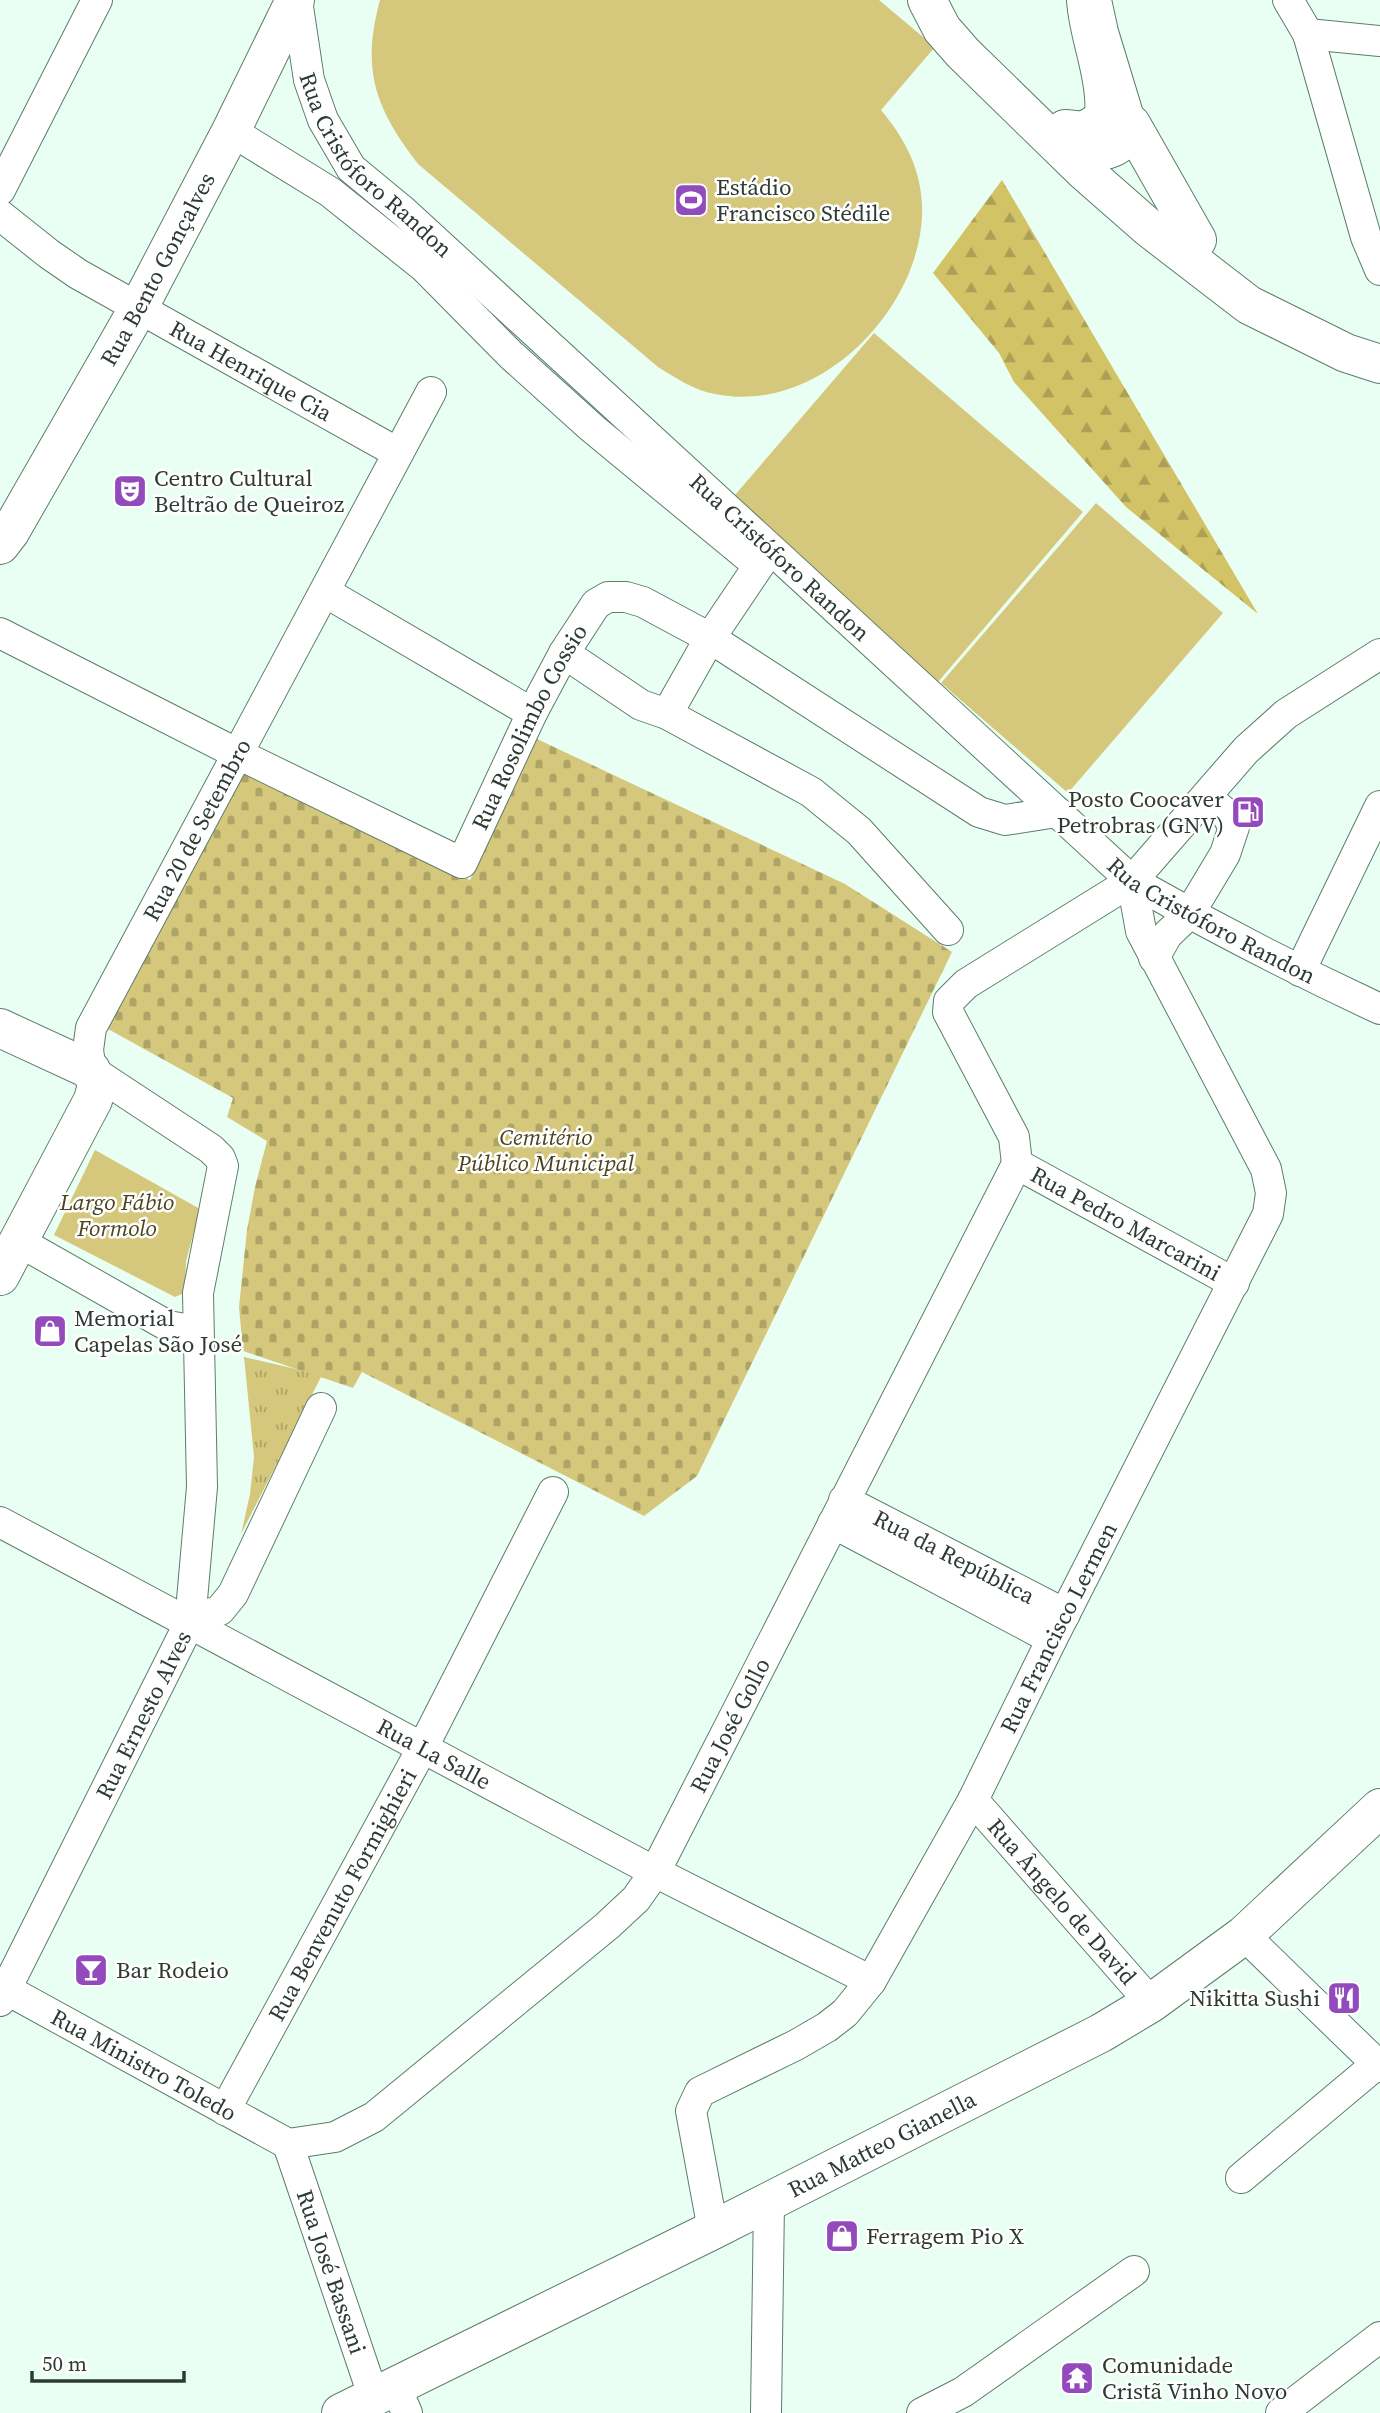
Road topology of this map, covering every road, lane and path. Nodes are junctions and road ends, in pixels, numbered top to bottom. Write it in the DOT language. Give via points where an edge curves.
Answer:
graph roads {
  1 [pos="97,0"];
  2 [pos="296,0"];
  3 [pos="928,0"];
  4 [pos="1082,0"];
  5 [pos="1096,0"];
  6 [pos="1288,0"];
  7 [pos="1308,34"];
  8 [pos="1380,41"];
  9 [pos="1016,105"];
  10 [pos="231,131"];
  11 [pos="1098,133"];
  12 [pos="0,190"];
  13 [pos="0,215"];
  14 [pos="1149,228"];
  15 [pos="1373,231"];
  16 [pos="1380,270"];
  17 [pos="139,307"];
  18 [pos="1282,323"];
  19 [pos="1380,364"];
  20 [pos="431,392"];
  21 [pos="398,453"];
  22 [pos="3,546"];
  23 [pos="764,557"];
  24 [pos="325,592"];
  25 [pos="0,633"];
  26 [pos="710,638"];
  27 [pos="564,653"];
  28 [pos="1375,661"];
  29 [pos="532,713"];
  30 [pos="667,713"];
  31 [pos="238,754"];
  32 [pos="1207,797"];
  33 [pos="1380,806"];
  34 [pos="1057,812"];
  35 [pos="1132,881"];
  36 [pos="1189,914"];
  37 [pos="948,930"];
  38 [pos="1154,958"];
  39 [pos="1300,971"];
  40 [pos="1380,1009"];
  41 [pos="0,1028"];
  42 [pos="91,1070"];
  43 [pos="1017,1164"];
  44 [pos="18,1241"];
  45 [pos="0,1276"];
  46 [pos="1234,1283"];
  47 [pos="197,1331"];
  48 [pos="321,1408"];
  49 [pos="553,1492"];
  50 [pos="839,1512"];
  51 [pos="0,1522"];
  52 [pos="190,1622"];
  53 [pos="1058,1627"];
  54 [pos="423,1747"];
  55 [pos="973,1800"];
  56 [pos="1380,1808"];
  57 [pos="655,1872"];
  58 [pos="1244,1935"];
  59 [pos="871,1980"];
  60 [pos="2,1992"];
  61 [pos="1151,2003"];
  62 [pos="1379,2066"];
  63 [pos="225,2110"];
  64 [pos="288,2144"];
  65 [pos="1241,2178"];
  66 [pos="769,2202"];
  67 [pos="713,2230"];
  68 [pos="1134,2271"];
  69 [pos="1380,2337"];
  70 [pos="373,2405"];
  71 [pos="766,2413"];
  72 [pos="922,2413"];
  73 [pos="1281,2413"];
  1 -- 12 [label="street"];
  2 -- 10 [label="main road, Rua Bento Gonçalves"];
  2 -- 23 [label="street, Rua Cristóforo Randon" via="309,80 323,120 351,168 403,211"];
  3 -- 9 [label="main road" via="942,29"];
  3 -- 11 [label="main road"];
  4 -- 11 [label="street" via="1083,24 1101,99"];
  5 -- 11 [label="street" via="1103,32"];
  6 -- 7 [label="street"];
  7 -- 8 [label="street"];
  7 -- 15 [label="street"];
  9 -- 11 [label="main road" via="1062,138"];
  9 -- 14 [label="main road"];
  10 -- 17 [label="main road, Rua Bento Gonçalves"];
  10 -- 23 [label="street" via="330,192 424,267 592,428"];
  11 -- 14 [label="main road" via="1105,176"];
  11 -- 18 [label="main road"];
  13 -- 17 [label="street, Rua Henrique Cia" via="78,274"];
  14 -- 18 [label="main road" via="1249,305"];
  15 -- 16 [label="street"];
  17 -- 21 [label="street, Rua Henrique Cia"];
  17 -- 22 [label="main road, Rua Bento Gonçalves"];
  18 -- 19 [label="main road"];
  20 -- 21 [label="street, Rua 20 de Setembro"];
  21 -- 24 [label="street, Rua 20 de Setembro"];
  23 -- 26 [label="street"];
  23 -- 34 [label="street, Rua Cristóforo Randon"];
  24 -- 29 [label="street"];
  24 -- 31 [label="street, Rua 20 de Setembro"];
  25 -- 31 [label="street"];
  26 -- 27 [label="street, Rua Rosolimbo Cossio" via="643,602 608,597 596,604"];
  26 -- 30 [label="street"];
  26 -- 34 [label="street" via="979,812 1004,820"];
  27 -- 29 [label="street, Rua Rosolimbo Cossio"];
  27 -- 30 [label="street" via="641,705"];
  28 -- 32 [label="street" via="1286,714 1246,750"];
  29 -- 31 [label="street, Rua Rosolimbo Cossio" via="462,863"];
  30 -- 37 [label="street" via="810,792 859,831"];
  31 -- 42 [label="street, Rua 20 de Setembro" via="91,1028"];
  32 -- 35 [label="street"];
  32 -- 36 [label="street" via="1234,827 1225,853"];
  33 -- 39 [label="street"];
  34 -- 35 [label="street, Rua Cristóforo Randon"];
  35 -- 36 [label="street, Rua Cristóforo Randon"];
  35 -- 38 [label="street, Rua Francisco Lermen" via="1141,931"];
  35 -- 43 [label="street" via="966,984 949,1001 948,1012 1014,1137"];
  36 -- 38 [label="street" via="1167,935"];
  36 -- 39 [label="street, Rua Cristóforo Randon"];
  38 -- 46 [label="street, Rua Francisco Lermen" via="1266,1169 1271,1193 1268,1214"];
  39 -- 40 [label="street, Rua Cristóforo Randon"];
  41 -- 42 [label="main road"];
  42 -- 44 [label="main road, Rua 20 de Setembro" via="97,1085 93,1100"];
  42 -- 47 [label="street" via="220,1158 223,1166 198,1293"];
  43 -- 46 [label="street, Rua Pedro Marcarini"];
  43 -- 50 [label="street, Rua José Gollo"];
  44 -- 45 [label="main road, Rua 20 de Setembro"];
  44 -- 47 [label="street" via="168,1326"];
  46 -- 53 [label="street, Rua Francisco Lermen"];
  47 -- 52 [label="street" via="202,1486"];
  48 -- 52 [label="street, Rua Ernesto Alves" via="233,1594 220,1610"];
  49 -- 54 [label="street, Rua Benvenuto Formighieri"];
  50 -- 53 [label="street, Rua da República"];
  50 -- 57 [label="street, Rua José Gollo"];
  51 -- 52 [label="street, Rua La Salle"];
  52 -- 54 [label="street, Rua La Salle"];
  52 -- 60 [label="street, Rua Ernesto Alves"];
  53 -- 55 [label="street, Rua Francisco Lermen"];
  54 -- 57 [label="street, Rua La Salle"];
  54 -- 63 [label="street, Rua Benvenuto Formighieri"];
  55 -- 59 [label="street, Rua Francisco Lermen"];
  55 -- 61 [label="street, Rua Ângelo de David"];
  56 -- 58 [label="main road, Rua Matteo Gianella"];
  57 -- 59 [label="street, Rua La Salle"];
  57 -- 64 [label="street, Rua José Gollo" via="636,1899 607,1926 374,2117 335,2137"];
  58 -- 61 [label="main road, Rua Matteo Gianella"];
  58 -- 62 [label="street"];
  59 -- 67 [label="street, Rua Francisco Lermen" via="845,2013 827,2027 700,2092 694,2101 691,2111"];
  60 -- 63 [label="street, Rua Ministro Toledo"];
  61 -- 66 [label="main road, Rua Matteo Gianella" via="1101,2034"];
  62 -- 65 [label="street"];
  63 -- 64 [label="street, Rua Ministro Toledo"];
  64 -- 70 [label="street, Rua José Bassani"];
  66 -- 67 [label="main road, Rua Matteo Gianella"];
  66 -- 71 [label="street"];
  67 -- 70 [label="main road, Rua Matteo Gianella"];
  68 -- 72 [label="street" via="963,2392"];
  69 -- 73 [label="street"];
}
